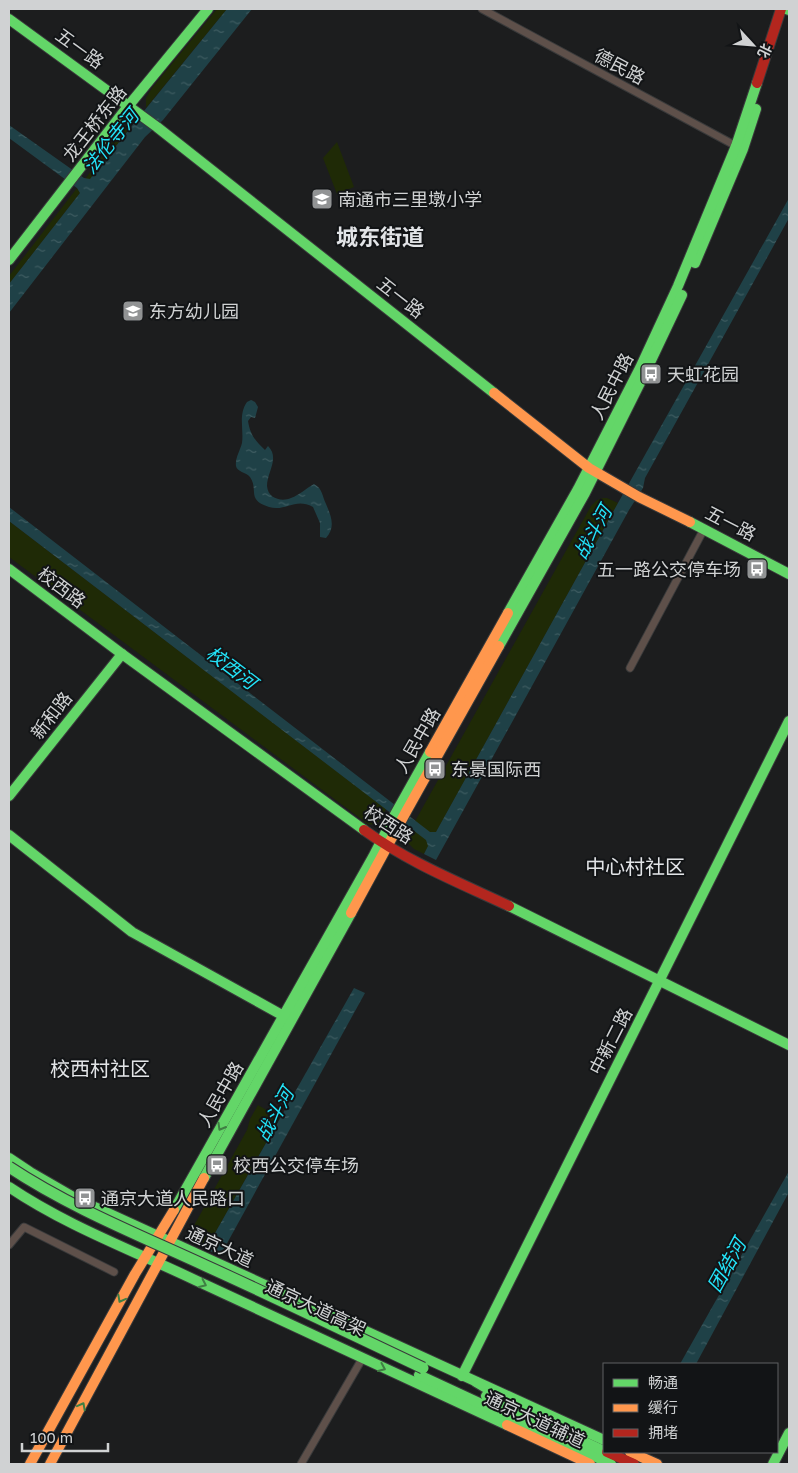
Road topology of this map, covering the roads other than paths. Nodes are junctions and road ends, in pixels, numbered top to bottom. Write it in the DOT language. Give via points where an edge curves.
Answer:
graph roads {
  1 [pos="208,9"];
  2 [pos="482,9"];
  3 [pos="781,9"];
  4 [pos="788,9"];
  5 [pos="9,19"];
  6 [pos="9,27"];
  7 [pos="127,108"];
  8 [pos="740,147"];
  9 [pos="9,260"];
  10 [pos="591,473"];
  11 [pos="637,499"];
  12 [pos="704,529"];
  13 [pos="9,569"];
  14 [pos="789,574"];
  15 [pos="789,580"];
  16 [pos="122,654"];
  17 [pos="630,668"];
  18 [pos="789,721"];
  19 [pos="9,796"];
  20 [pos="9,835"];
  21 [pos="384,844"];
  22 [pos="660,980"];
  23 [pos="287,1018"];
  24 [pos="789,1045"];
  25 [pos="9,1158"];
  26 [pos="9,1167"];
  27 [pos="9,1176"];
  28 [pos="9,1187"];
  29 [pos="109,1214"];
  30 [pos="98,1236"];
  31 [pos="159,1236"];
  32 [pos="170,1242"];
  33 [pos="9,1245"];
  34 [pos="146,1257"];
  35 [pos="159,1263"];
  36 [pos="114,1272"];
  37 [pos="362,1359"];
  38 [pos="421,1371"];
  39 [pos="462,1376"];
  40 [pos="476,1382"];
  41 [pos="466,1406"];
  42 [pos="554,1433"];
  43 [pos="789,1433"];
  44 [pos="603,1440"];
  45 [pos="603,1450"];
  46 [pos="612,1453"];
  47 [pos="630,1459"];
  48 [pos="653,1462"];
  49 [pos="30,1464"];
  50 [pos="50,1464"];
  51 [pos="301,1464"];
  52 [pos="590,1464"];
  53 [pos="611,1464"];
  54 [pos="773,1464"];
  1 -- 7 [label="main road, 龙王桥东路"];
  2 -- 8 [label="street, 德民路"];
  3 -- 8 [label="main road, 人民中路"];
  4 -- 8 [label="main road, 人民中路"];
  5 -- 7 [label="main road, 五一路"];
  6 -- 7 [label="main road, 五一路"];
  7 -- 9 [label="main road, 龙王桥东路"];
  7 -- 10 [label="main road, 五一路"];
  8 -- 10 [label="main road, 人民中路" via="684,291 646,371"];
  10 -- 11 [label="main road, 五一路"];
  10 -- 21 [label="main road, 人民中路"];
  11 -- 12 [label="main road, 五一路"];
  11 -- 15 [label="main road, 五一路"];
  12 -- 14 [label="main road, 五一路"];
  12 -- 17 [label="street"];
  13 -- 16 [label="main road, 校西路"];
  16 -- 19 [label="main road, 新和路"];
  16 -- 21 [label="main road, 校西路"];
  18 -- 22 [label="main road, 中新二路"];
  20 -- 23 [label="main road" via="132,932"];
  21 -- 22 [label="main road, 校西路"];
  21 -- 23 [label="main road, 人民中路"];
  22 -- 24 [label="main road, 校西路"];
  22 -- 39 [label="main road, 中新二路"];
  23 -- 31 [label="main road, 人民中路, one-way"];
  23 -- 32 [label="main road, 人民中路"];
  25 -- 29 [label="main road, 通京大道" via="74,1198"];
  26 -- 38 [label="main road, 通京大道高架, bridge" via="68,1204 191,1259"];
  27 -- 38 [label="main road, 通京大道高架" via="66,1211"];
  28 -- 30 [label="main road"];
  29 -- 30 [label="main road" via="115,1221 114,1228 108,1234"];
  29 -- 31 [label="main road, 通京大道"];
  30 -- 34 [label="main road"];
  31 -- 32 [label="main road, 通京大道"];
  31 -- 34 [label="main road, 人民中路"];
  32 -- 35 [label="main road, 人民中路"];
  32 -- 39 [label="main road, 通京大道"];
  33 -- 36 [label="street" via="24,1227"];
  34 -- 35 [label="main road"];
  34 -- 49 [label="main road, 人民中路, one-way"];
  35 -- 37 [label="main road, one-way"];
  50 -- 35 [label="main road, 人民中路, one-way"];
  37 -- 41 [label="main road, one-way"];
  37 -- 51 [label="street"];
  38 -- 42 [label="main road, 通京大道高架"];
  39 -- 40 [label="main road, 通京大道"];
  40 -- 42 [label="main road"];
  40 -- 44 [label="main road, 通京大道辅道"];
  41 -- 42 [label="main road"];
  41 -- 52 [label="main road, 通京大道辅道"];
  42 -- 45 [label="main road, 通京大道高架"];
  42 -- 53 [label="main road, 通京大道高架"];
  43 -- 54 [label="main road"];
  46 -- 47 [label="main road, 通京大道高架"];
  47 -- 48 [label="main road"];
}
